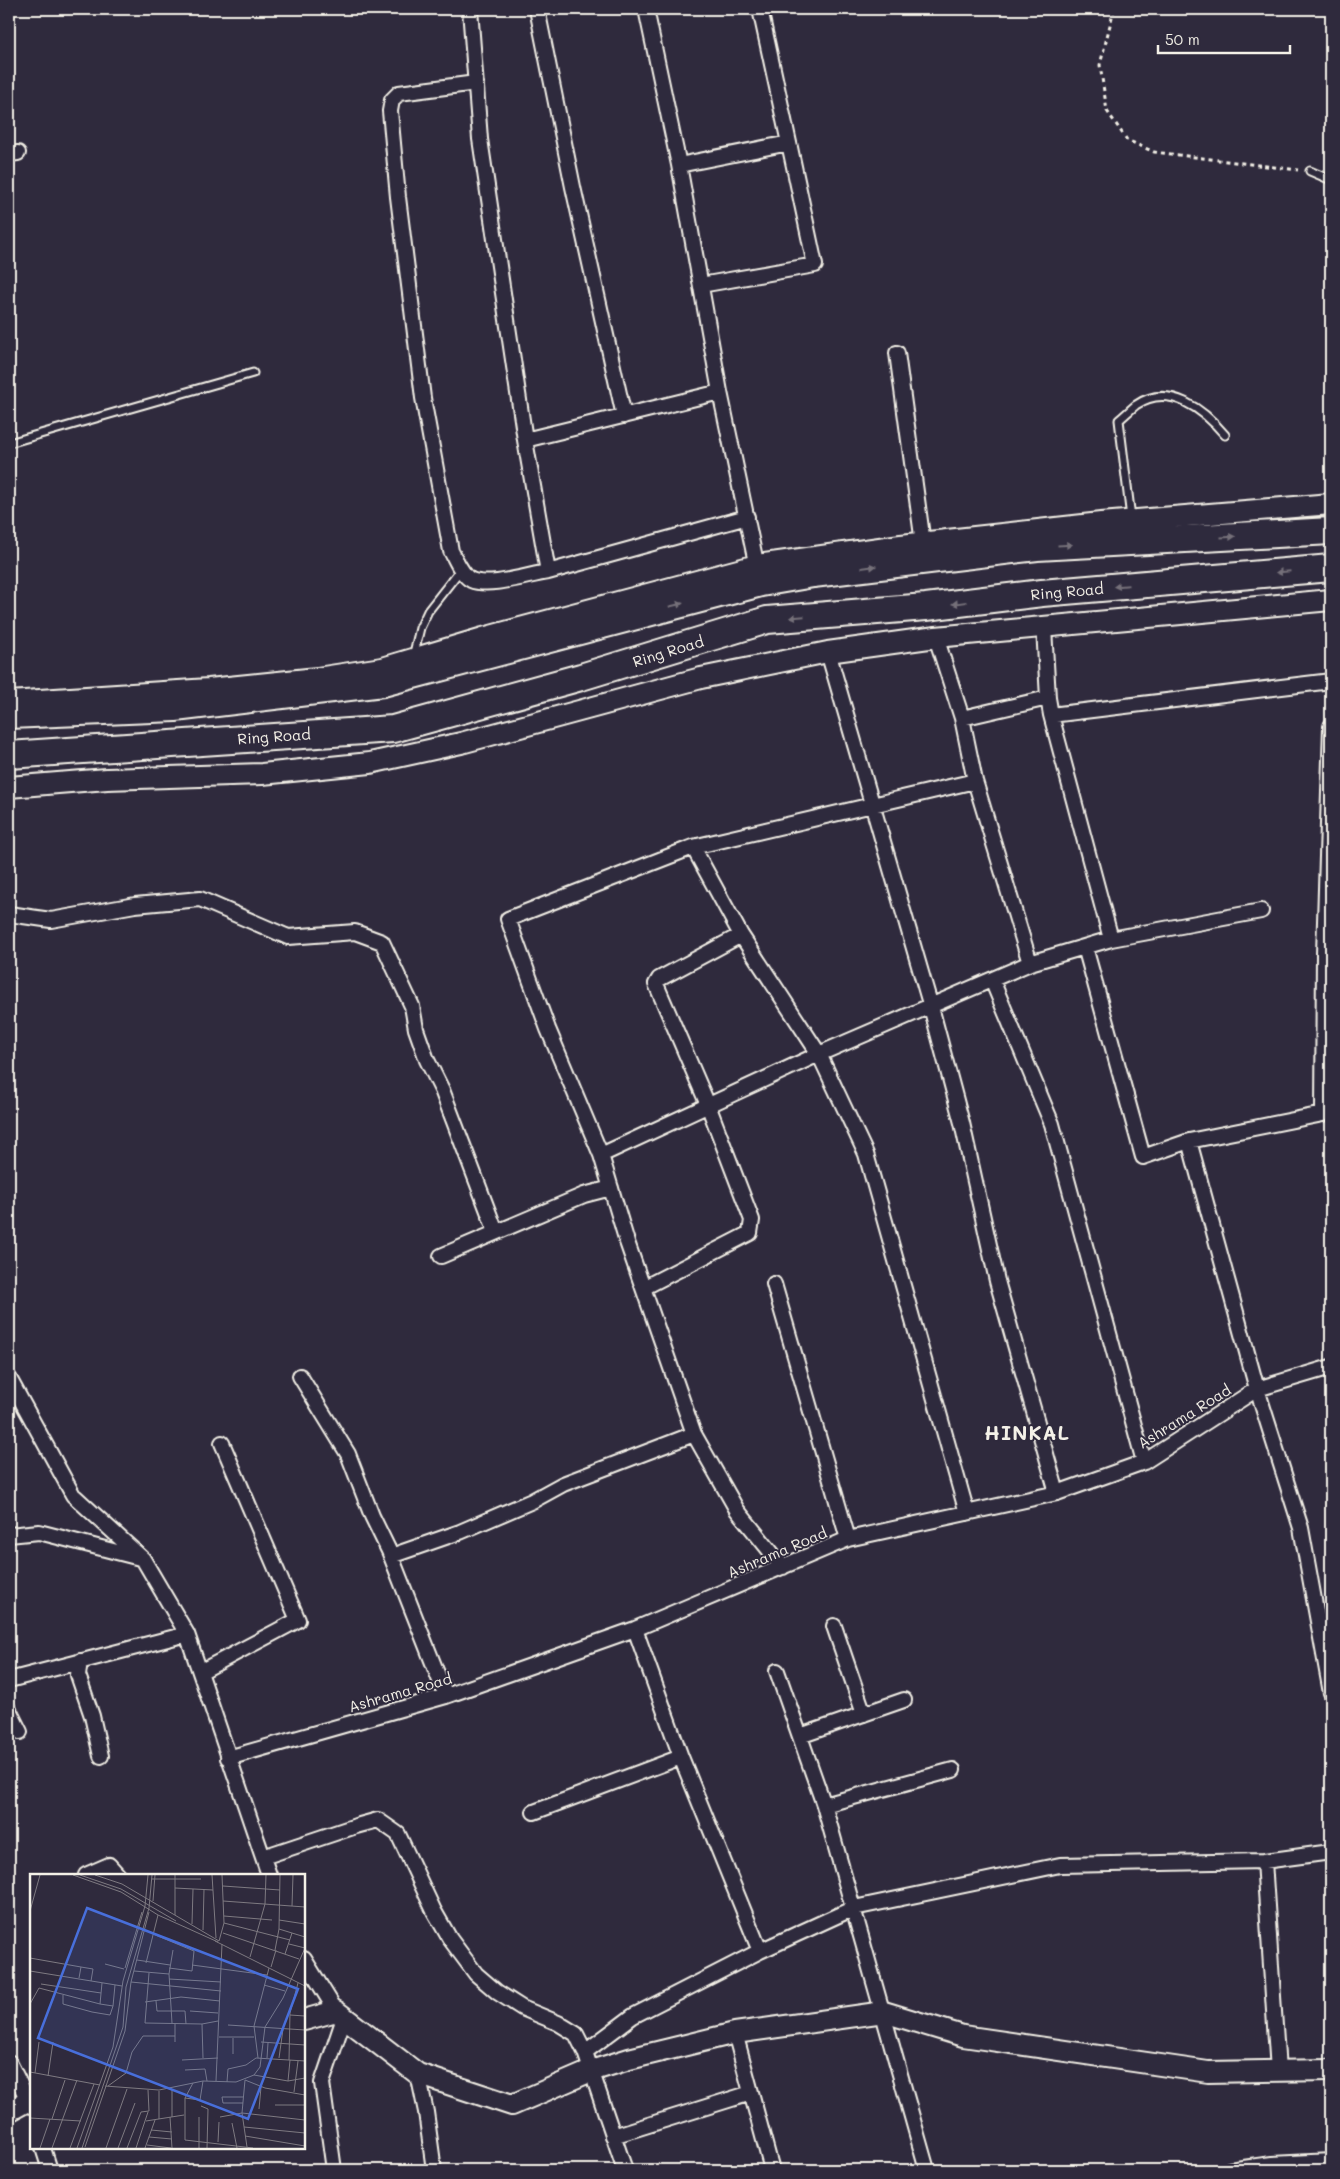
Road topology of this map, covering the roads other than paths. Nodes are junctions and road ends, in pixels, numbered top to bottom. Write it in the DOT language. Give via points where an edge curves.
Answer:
graph roads {
  1 [pos="470,9"];
  2 [pos="537,9"];
  3 [pos="646,9"];
  4 [pos="760,9"];
  5 [pos="476,83"];
  6 [pos="789,143"];
  7 [pos="680,165"];
  8 [pos="1310,171"];
  9 [pos="1331,180"];
  10 [pos="701,284"];
  11 [pos="897,353"];
  12 [pos="253,373"];
  13 [pos="720,392"];
  14 [pos="624,416"];
  15 [pos="1225,435"];
  16 [pos="525,440"];
  17 [pos="9,443"];
  18 [pos="1331,504"];
  19 [pos="1331,512"];
  20 [pos="747,517"];
  21 [pos="1132,521"];
  22 [pos="1331,531"];
  23 [pos="1288,534"];
  24 [pos="923,543"];
  25 [pos="1331,568"];
  26 [pos="461,569"];
  27 [pos="548,572"];
  28 [pos="759,574"];
  29 [pos="1331,600"];
  30 [pos="1044,628"];
  31 [pos="936,637"];
  32 [pos="828,652"];
  33 [pos="412,660"];
  34 [pos="1331,681"];
  35 [pos="1048,698"];
  36 [pos="9,702"];
  37 [pos="9,715"];
  38 [pos="1050,715"];
  39 [pos="962,718"];
  40 [pos="1331,726"];
  41 [pos="9,755"];
  42 [pos="974,781"];
  43 [pos="9,787"];
  44 [pos="873,805"];
  45 [pos="693,847"];
  46 [pos="1261,911"];
  47 [pos="9,914"];
  48 [pos="741,936"];
  49 [pos="1111,939"];
  50 [pos="1084,947"];
  51 [pos="1030,963"];
  52 [pos="992,980"];
  53 [pos="931,1007"];
  54 [pos="819,1054"];
  55 [pos="708,1105"];
  56 [pos="1189,1141"];
  57 [pos="601,1155"];
  58 [pos="611,1188"];
  59 [pos="496,1232"];
  60 [pos="441,1256"];
  61 [pos="774,1284"];
  62 [pos="643,1288"];
  63 [pos="1331,1367"];
  64 [pos="300,1376"];
  65 [pos="11,1386"];
  66 [pos="1257,1389"];
  67 [pos="694,1434"];
  68 [pos="222,1444"];
  69 [pos="1144,1462"];
  70 [pos="1057,1493"];
  71 [pos="967,1513"];
  72 [pos="9,1535"];
  73 [pos="848,1539"];
  74 [pos="391,1556"];
  75 [pos="143,1559"];
  76 [pos="783,1567"];
  77 [pos="834,1626"];
  78 [pos="635,1629"];
  79 [pos="187,1634"];
  80 [pos="80,1661"];
  81 [pos="777,1671"];
  82 [pos="200,1672"];
  83 [pos="9,1680"];
  84 [pos="1331,1693"];
  85 [pos="446,1696"];
  86 [pos="904,1700"];
  87 [pos="9,1710"];
  88 [pos="864,1714"];
  89 [pos="20,1732"];
  90 [pos="800,1736"];
  91 [pos="101,1756"];
  92 [pos="680,1757"];
  93 [pos="228,1758"];
  94 [pos="953,1770"];
  95 [pos="824,1805"];
  96 [pos="534,1812"];
  97 [pos="1331,1852"];
  98 [pos="262,1857"];
  99 [pos="1264,1861"];
  100 [pos="88,1874"];
  101 [pos="117,1874"];
  102 [pos="269,1874"];
  103 [pos="854,1908"];
  104 [pos="760,1951"];
  105 [pos="305,1961"];
  106 [pos="884,2012"];
  107 [pos="340,2014"];
  108 [pos="305,2020"];
  109 [pos="735,2033"];
  110 [pos="585,2052"];
  111 [pos="9,2062"];
  112 [pos="1331,2070"];
  113 [pos="591,2071"];
  114 [pos="1278,2071"];
  115 [pos="418,2074"];
  116 [pos="751,2092"];
  117 [pos="30,2100"];
  118 [pos="30,2102"];
  119 [pos="9,2111"];
  120 [pos="613,2136"];
  121 [pos="44,2149"];
  122 [pos="1331,2161"];
  123 [pos="1256,2168"];
  124 [pos="50,2170"];
  125 [pos="334,2170"];
  126 [pos="434,2170"];
  127 [pos="625,2170"];
  128 [pos="772,2170"];
  129 [pos="927,2170"];
  130 [pos="1229,2170"];
  1 -- 5 [label="street"];
  2 -- 14 [label="street"];
  3 -- 7 [label="street"];
  4 -- 6 [label="street"];
  5 -- 16 [label="street" via="480,139"];
  5 -- 26 [label="street" via="399,93 392,100 390,111 423,398 451,551"];
  6 -- 7 [label="street"];
  6 -- 10 [label="street" via="814,265"];
  7 -- 10 [label="street"];
  8 -- 9 [label="lane"];
  10 -- 13 [label="street"];
  11 -- 24 [label="street"];
  12 -- 17 [label="lane"];
  13 -- 14 [label="street"];
  13 -- 20 [label="street"];
  14 -- 16 [label="street"];
  15 -- 21 [label="lane" via="1190,402 1175,398 1152,398 1137,404 1119,420"];
  16 -- 27 [label="street"];
  18 -- 21 [label="street"];
  19 -- 23 [label="street"];
  20 -- 27 [label="street"];
  20 -- 28 [label="street"];
  21 -- 24 [label="street"];
  22 -- 23 [label="highway"];
  28 -- 23 [label="highway, one-way" via="814,574 1037,546"];
  24 -- 28 [label="street"];
  25 -- 41 [label="highway, Ring Road, one-way" via="767,620 581,677 393,729"];
  26 -- 27 [label="street" via="470,579 486,583"];
  26 -- 33 [label="lane" via="428,611"];
  28 -- 33 [label="street" via="483,638"];
  37 -- 28 [label="highway, one-way" via="175,708 384,683"];
  29 -- 30 [label="street"];
  30 -- 31 [label="street"];
  30 -- 35 [label="street"];
  31 -- 32 [label="street"];
  31 -- 39 [label="street"];
  32 -- 43 [label="street" via="701,678 461,743 370,764 262,774 106,779"];
  32 -- 44 [label="street"];
  33 -- 36 [label="street" via="318,678 209,689"];
  34 -- 38 [label="street"];
  35 -- 38 [label="street"];
  35 -- 39 [label="street"];
  38 -- 49 [label="street"];
  39 -- 42 [label="street"];
  40 -- 56 [label="street" via="1323,1114"];
  42 -- 44 [label="street"];
  42 -- 51 [label="street"];
  44 -- 45 [label="street"];
  44 -- 53 [label="street"];
  45 -- 48 [label="street"];
  45 -- 57 [label="street" via="508,919 548,1029"];
  46 -- 49 [label="street"];
  47 -- 59 [label="street" via="51,920 136,905 200,900 288,937 355,932 382,942 412,1006 427,1060 442,1090"];
  48 -- 54 [label="street"];
  48 -- 55 [label="street" via="659,979 656,984"];
  49 -- 50 [label="street"];
  50 -- 51 [label="street"];
  50 -- 56 [label="street" via="1143,1157"];
  51 -- 52 [label="street"];
  52 -- 53 [label="street"];
  52 -- 69 [label="street" via="1052,1124"];
  53 -- 54 [label="street"];
  53 -- 70 [label="street" via="962,1123 998,1281"];
  54 -- 55 [label="street"];
  54 -- 71 [label="street" via="866,1154"];
  55 -- 57 [label="street"];
  55 -- 62 [label="street" via="752,1220 750,1233"];
  56 -- 66 [label="street"];
  57 -- 58 [label="street"];
  58 -- 59 [label="street" via="584,1195"];
  58 -- 62 [label="street"];
  59 -- 60 [label="street"];
  61 -- 73 [label="street"];
  62 -- 67 [label="street"];
  63 -- 66 [label="street, Ashrama Road"];
  64 -- 74 [label="street" via="348,1454"];
  65 -- 75 [label="street" via="73,1495"];
  66 -- 69 [label="street, Ashrama Road"];
  66 -- 84 [label="street" via="1300,1528"];
  67 -- 74 [label="street" via="563,1484 460,1532"];
  67 -- 76 [label="street" via="737,1510"];
  68 -- 82 [label="street" via="298,1620"];
  69 -- 70 [label="street, Ashrama Road"];
  70 -- 71 [label="street, Ashrama Road"];
  71 -- 73 [label="street, Ashrama Road"];
  72 -- 75 [label="street" via="39,1532"];
  73 -- 76 [label="street, Ashrama Road"];
  74 -- 85 [label="street"];
  75 -- 79 [label="street"];
  76 -- 78 [label="street, Ashrama Road"];
  77 -- 88 [label="street"];
  78 -- 85 [label="street, Ashrama Road"];
  78 -- 92 [label="street"];
  79 -- 80 [label="street"];
  79 -- 82 [label="street"];
  80 -- 83 [label="street"];
  80 -- 91 [label="street" via="78,1675"];
  81 -- 90 [label="street"];
  82 -- 93 [label="street"];
  85 -- 93 [label="street, Ashrama Road"];
  86 -- 88 [label="street"];
  87 -- 89 [label="street"];
  88 -- 90 [label="street"];
  90 -- 95 [label="street"];
  92 -- 96 [label="street"];
  92 -- 104 [label="street"];
  93 -- 98 [label="street"];
  94 -- 95 [label="street"];
  95 -- 103 [label="street"];
  97 -- 99 [label="street"];
  98 -- 102 [label="street"];
  98 -- 110 [label="street" via="378,1820 398,1834 438,1918 476,1974 522,2008 576,2034"];
  99 -- 103 [label="street" via="1060,1865"];
  99 -- 114 [label="street"];
  100 -- 101 [label="street" via="109,1865"];
  103 -- 104 [label="street"];
  103 -- 106 [label="street"];
  104 -- 110 [label="street" via="633,2016"];
  105 -- 107 [label="street"];
  106 -- 109 [label="street"];
  106 -- 114 [label="street" via="963,2036 1208,2072"];
  106 -- 129 [label="street"];
  107 -- 108 [label="street"];
  107 -- 115 [label="street"];
  107 -- 125 [label="street" via="322,2083"];
  109 -- 113 [label="street"];
  109 -- 116 [label="street"];
  110 -- 113 [label="street"];
  111 -- 117 [label="street"];
  112 -- 114 [label="street"];
  113 -- 115 [label="street" via="512,2105"];
  113 -- 120 [label="street"];
  115 -- 126 [label="street"];
  116 -- 120 [label="street"];
  116 -- 128 [label="street"];
  118 -- 119 [label="street"];
  120 -- 127 [label="street"];
  121 -- 124 [label="street"];
  122 -- 123 [label="street"];
  123 -- 130 [label="street"];
}
